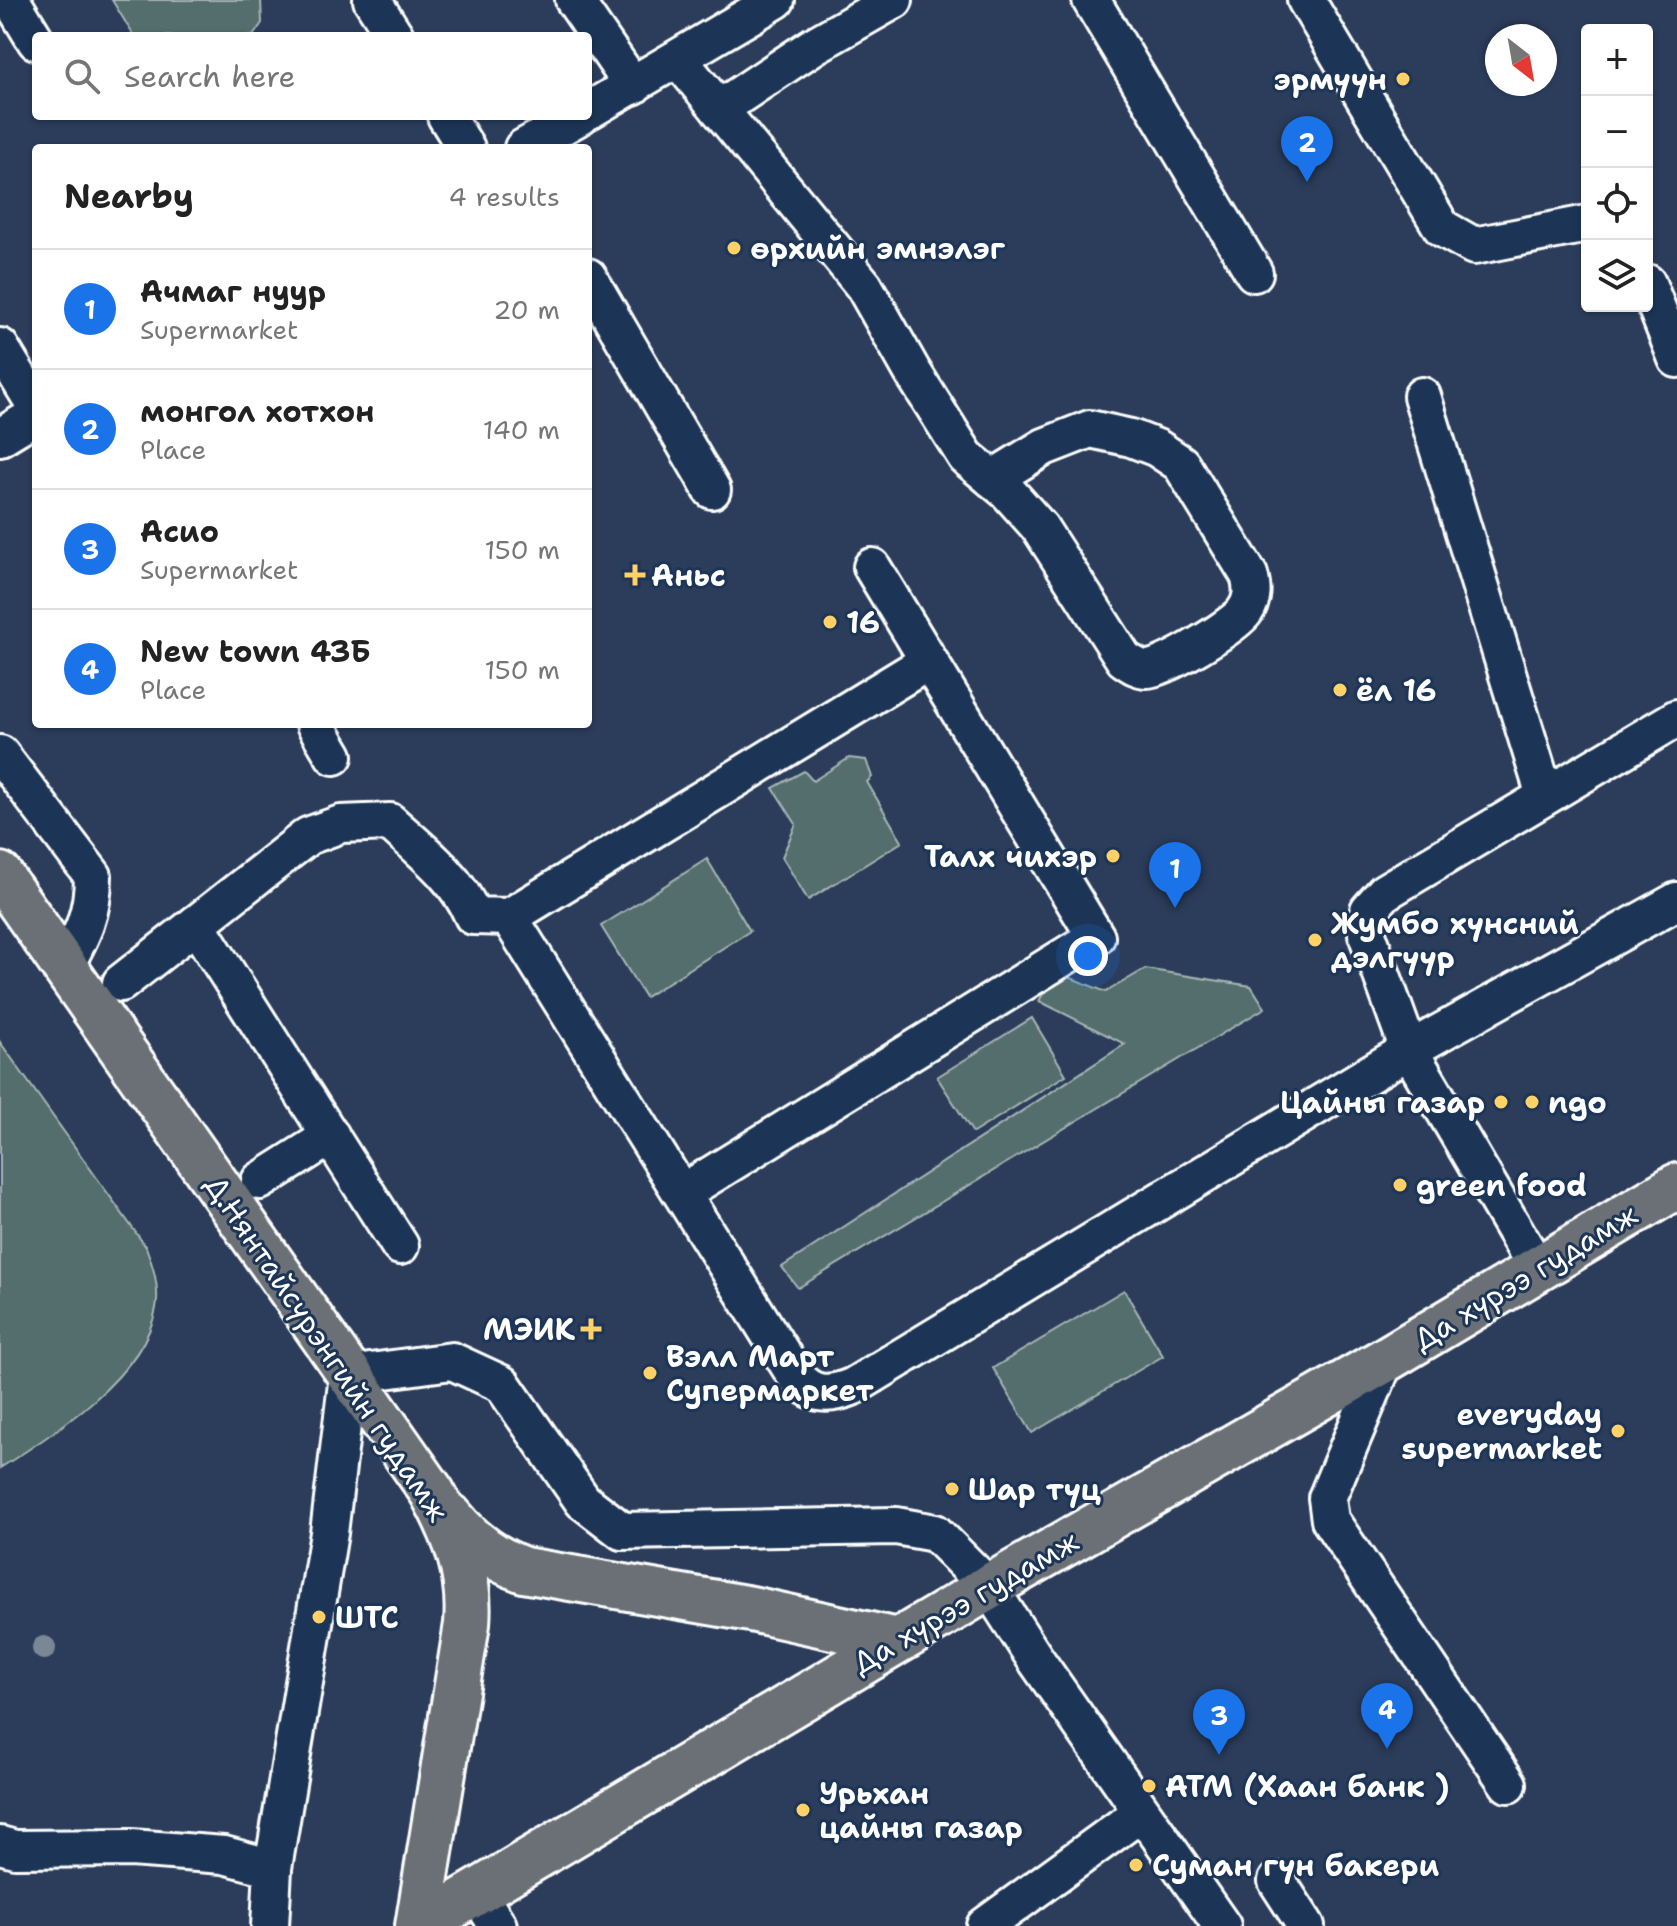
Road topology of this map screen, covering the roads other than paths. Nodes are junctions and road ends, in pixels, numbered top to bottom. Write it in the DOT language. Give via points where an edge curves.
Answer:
graph roads {
  1 [pos="11,0"];
  2 [pos="372,0"];
  3 [pos="574,0"];
  4 [pos="776,0"];
  5 [pos="894,0"];
  6 [pos="1091,0"];
  7 [pos="1306,0"];
  8 [pos="392,32"];
  9 [pos="32,34"];
  10 [pos="678,59"];
  11 [pos="633,86"];
  12 [pos="592,109"];
  13 [pos="719,109"];
  14 [pos="448,120"];
  15 [pos="573,120"];
  16 [pos="464,144"];
  17 [pos="530,144"];
  18 [pos="1581,225"];
  19 [pos="1254,273"];
  20 [pos="592,284"];
  21 [pos="1653,298"];
  22 [pos="0,347"];
  23 [pos="1677,359"];
  24 [pos="1422,396"];
  25 [pos="32,399"];
  26 [pos="32,417"];
  27 [pos="0,437"];
  28 [pos="992,479"];
  29 [pos="712,490"];
  30 [pos="872,567"];
  31 [pos="929,661"];
  32 [pos="1677,718"];
  33 [pos="317,728"];
  34 [pos="0,754"];
  35 [pos="334,756"];
  36 [pos="1545,796"];
  37 [pos="0,875"];
  38 [pos="1677,901"];
  39 [pos="509,917"];
  40 [pos="196,924"];
  41 [pos="64,967"];
  42 [pos="121,983"];
  43 [pos="1409,1050"];
  44 [pos="331,1136"];
  45 [pos="260,1181"];
  46 [pos="1677,1186"];
  47 [pos="682,1193"];
  48 [pos="400,1246"];
  49 [pos="1537,1268"];
  50 [pos="1385,1360"];
  51 [pos="348,1375"];
  52 [pos="432,1492"];
  53 [pos="989,1587"];
  54 [pos="897,1641"];
  55 [pos="1508,1784"];
  56 [pos="1142,1812"];
  57 [pos="0,1845"];
  58 [pos="273,1868"];
  59 [pos="1277,1881"];
  60 [pos="487,1909"];
  61 [pos="270,1926"];
  62 [pos="419,1926"];
  63 [pos="985,1926"];
  64 [pos="1222,1926"];
  65 [pos="1306,1926"];
  1 -- 9 [label="street"];
  2 -- 8 [label="street"];
  3 -- 11 [label="street"];
  4 -- 10 [label="street"];
  5 -- 13 [label="street"];
  6 -- 19 [label="street"];
  7 -- 18 [label="street" via="1442,228 1474,246"];
  10 -- 11 [label="street"];
  10 -- 13 [label="street"];
  11 -- 12 [label="street"];
  13 -- 28 [label="street" via="864,286 966,457"];
  14 -- 16 [label="street"];
  15 -- 17 [label="street"];
  20 -- 29 [label="street"];
  21 -- 23 [label="street"];
  22 -- 25 [label="street"];
  24 -- 36 [label="street"];
  26 -- 27 [label="street"];
  28 -- 28 [label="street" via="1040,528 1124,659 1138,668 1174,661 1244,614 1252,598 1249,575 1181,464 1157,448 1090,429 1044,447"];
  30 -- 31 [label="street"];
  31 -- 39 [label="street"];
  31 -- 47 [label="street" via="1096,937"];
  32 -- 36 [label="street"];
  33 -- 35 [label="street"];
  34 -- 41 [label="street" via="93,876 93,901 84,930"];
  36 -- 43 [label="street" via="1385,892 1369,910 1367,934"];
  37 -- 41 [label="main road, Д.Нянтайсүрэнгийн гудамж"];
  38 -- 43 [label="street"];
  39 -- 40 [label="street" via="473,916 465,897 432,859 390,822 341,824 308,836"];
  39 -- 47 [label="street"];
  40 -- 42 [label="street"];
  40 -- 44 [label="street"];
  41 -- 51 [label="main road, Д.Нянтайсүрэнгийн гудамж"];
  43 -- 47 [label="street" via="854,1386 836,1392 821,1394 800,1382"];
  43 -- 49 [label="street"];
  44 -- 45 [label="street"];
  44 -- 48 [label="street"];
  46 -- 49 [label="main road, Да хүрээ гудамж"];
  49 -- 50 [label="main road, Да хүрээ гудамж"];
  50 -- 53 [label="main road, Да хүрээ гудамж"];
  50 -- 55 [label="street" via="1327,1498 1330,1520"];
  51 -- 52 [label="main road, Д.Нянтайсүрэнгийн гудамж"];
  51 -- 53 [label="street" via="452,1361 502,1384 583,1501 622,1531 896,1526 935,1533"];
  51 -- 58 [label="street" via="329,1533"];
  52 -- 54 [label="main road" via="480,1548 524,1570 751,1609"];
  52 -- 62 [label="main road, Д.Нянтайсүрэнгийн гудамж" via="463,1559 469,1606"];
  53 -- 54 [label="main road, Да хүрээ гудамж"];
  53 -- 56 [label="street"];
  54 -- 60 [label="main road, Да хүрээ гудамж"];
  56 -- 63 [label="street"];
  56 -- 64 [label="street"];
  57 -- 58 [label="street" via="224,1855"];
  58 -- 61 [label="street"];
  59 -- 65 [label="street"];
  60 -- 62 [label="main road, Да хүрээ гудамж"];
}
